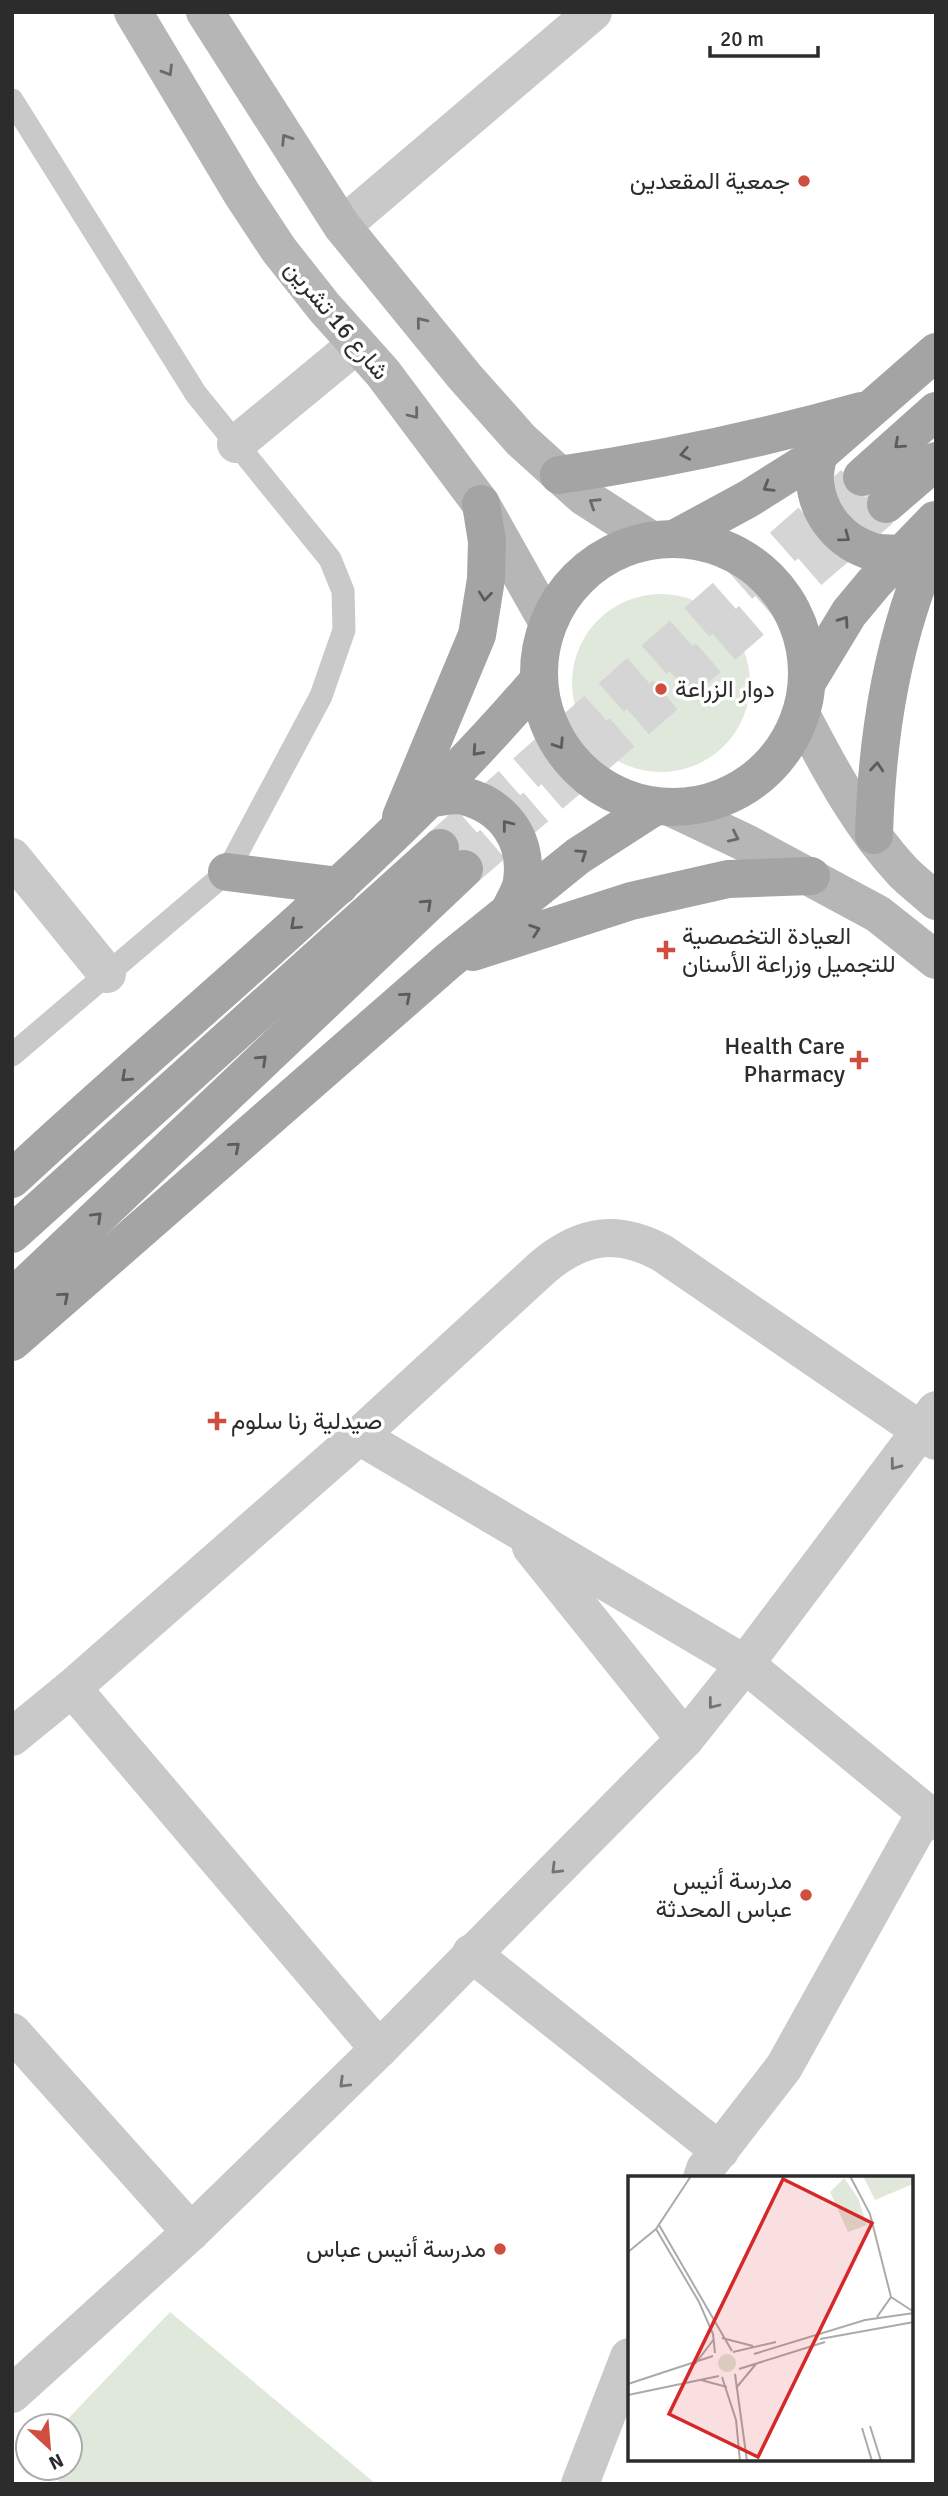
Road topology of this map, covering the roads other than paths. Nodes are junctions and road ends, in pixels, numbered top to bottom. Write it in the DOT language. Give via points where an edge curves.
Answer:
graph roads {
  1 [pos="133,12"];
  2 [pos="205,12"];
  3 [pos="593,12"];
  4 [pos="12,100"];
  5 [pos="342,226"];
  6 [pos="357,344"];
  7 [pos="936,352"];
  8 [pos="870,409"];
  9 [pos="936,411"];
  10 [pos="236,444"];
  11 [pos="818,454"];
  12 [pos="936,461"];
  13 [pos="559,475"];
  14 [pos="481,504"];
  15 [pos="936,520"];
  16 [pos="936,538"];
  17 [pos="664,539"];
  18 [pos="902,554"];
  19 [pos="548,623"];
  20 [pos="538,681"];
  21 [pos="805,698"];
  22 [pos="432,798"];
  23 [pos="663,807"];
  24 [pos="393,835"];
  25 [pos="874,835"];
  26 [pos="12,858"];
  27 [pos="227,872"];
  28 [pos="811,876"];
  29 [pos="339,886"];
  30 [pos="936,901"];
  31 [pos="510,910"];
  32 [pos="936,960"];
  33 [pos="448,961"];
  34 [pos="107,974"];
  35 [pos="12,1055"];
  36 [pos="12,1179"];
  37 [pos="12,1234"];
  38 [pos="12,1298"];
  39 [pos="12,1342"];
  40 [pos="931,1427"];
  41 [pos="359,1436"];
  42 [pos="516,1529"];
  43 [pos="745,1664"];
  44 [pos="72,1688"];
  45 [pos="12,1737"];
  46 [pos="685,1739"];
  47 [pos="931,1816"];
  48 [pos="471,1954"];
  49 [pos="12,2032"];
  50 [pos="379,2049"];
  51 [pos="711,2164"];
  52 [pos="191,2232"];
  53 [pos="628,2360"];
  54 [pos="12,2394"];
  55 [pos="580,2484"];
  1 -- 6 [label="street, شارع 16 تشرين, one-way" via="271,239"];
  5 -- 2 [label="street, one-way"];
  3 -- 5 [label="street"];
  4 -- 10 [label="lane" via="196,394"];
  13 -- 5 [label="street, one-way" via="521,440"];
  6 -- 10 [label="street"];
  6 -- 14 [label="street, شارع 16 تشرين, one-way"];
  7 -- 8 [label="main road"];
  8 -- 11 [label="main road"];
  8 -- 13 [label="main road, one-way" via="693,453"];
  9 -- 12 [label="main road, one-way" via="874,491"];
  10 -- 27 [label="lane" via="330,558 343,591 344,631 321,696"];
  11 -- 17 [label="main road, one-way" via="748,499"];
  11 -- 18 [label="main road, one-way" via="815,480 820,505 833,527 852,543 876,552"];
  17 -- 13 [label="street, one-way" via="583,496"];
  14 -- 19 [label="street, شارع 16 تشرين"];
  14 -- 24 [label="main road, one-way" via="487,541 486,579 477,635"];
  15 -- 18 [label="main road"];
  25 -- 16 [label="main road, one-way" via="886,698 911,599"];
  17 -- 19 [label="main road" via="622,549 595,563 573,583"];
  17 -- 21 [label="main road" via="711,544 744,558 773,581 794,611 806,644"];
  21 -- 18 [label="main road, one-way" via="849,613"];
  19 -- 20 [label="main road"];
  20 -- 22 [label="main road, one-way"];
  20 -- 23 [label="main road, one-way" via="543,710 571,762 623,799"];
  21 -- 23 [label="main road" via="779,756 754,782 715,801"];
  21 -- 25 [label="street" via="847,796"];
  22 -- 24 [label="main road"];
  31 -- 22 [label="main road, one-way" via="522,883 523,854 512,826 490,806 462,795"];
  23 -- 28 [label="street, one-way"];
  31 -- 23 [label="main road, one-way" via="578,856"];
  24 -- 29 [label="main road"];
  25 -- 30 [label="street" via="903,872"];
  26 -- 34 [label="street"];
  27 -- 29 [label="main road"];
  27 -- 34 [label="lane"];
  28 -- 32 [label="street" via="878,914"];
  33 -- 28 [label="main road, one-way" via="631,901 727,879"];
  29 -- 36 [label="main road, one-way"];
  31 -- 33 [label="main road"];
  39 -- 33 [label="main road, one-way"];
  34 -- 35 [label="lane"];
  38 -- 37 [label="main road, one-way" via="452,859"];
  40 -- 41 [label="street" via="662,1253 643,1243 600,1238 559,1253"];
  40 -- 43 [label="street, one-way"];
  41 -- 42 [label="street"];
  41 -- 44 [label="street"];
  42 -- 43 [label="street"];
  42 -- 46 [label="street"];
  43 -- 46 [label="street, one-way"];
  43 -- 47 [label="street"];
  44 -- 45 [label="street"];
  44 -- 50 [label="street"];
  46 -- 48 [label="street, one-way"];
  47 -- 51 [label="street" via="784,2067"];
  48 -- 50 [label="street"];
  48 -- 51 [label="street"];
  49 -- 52 [label="street"];
  50 -- 52 [label="street, one-way"];
  52 -- 54 [label="street"];
  53 -- 55 [label="street"];
}
